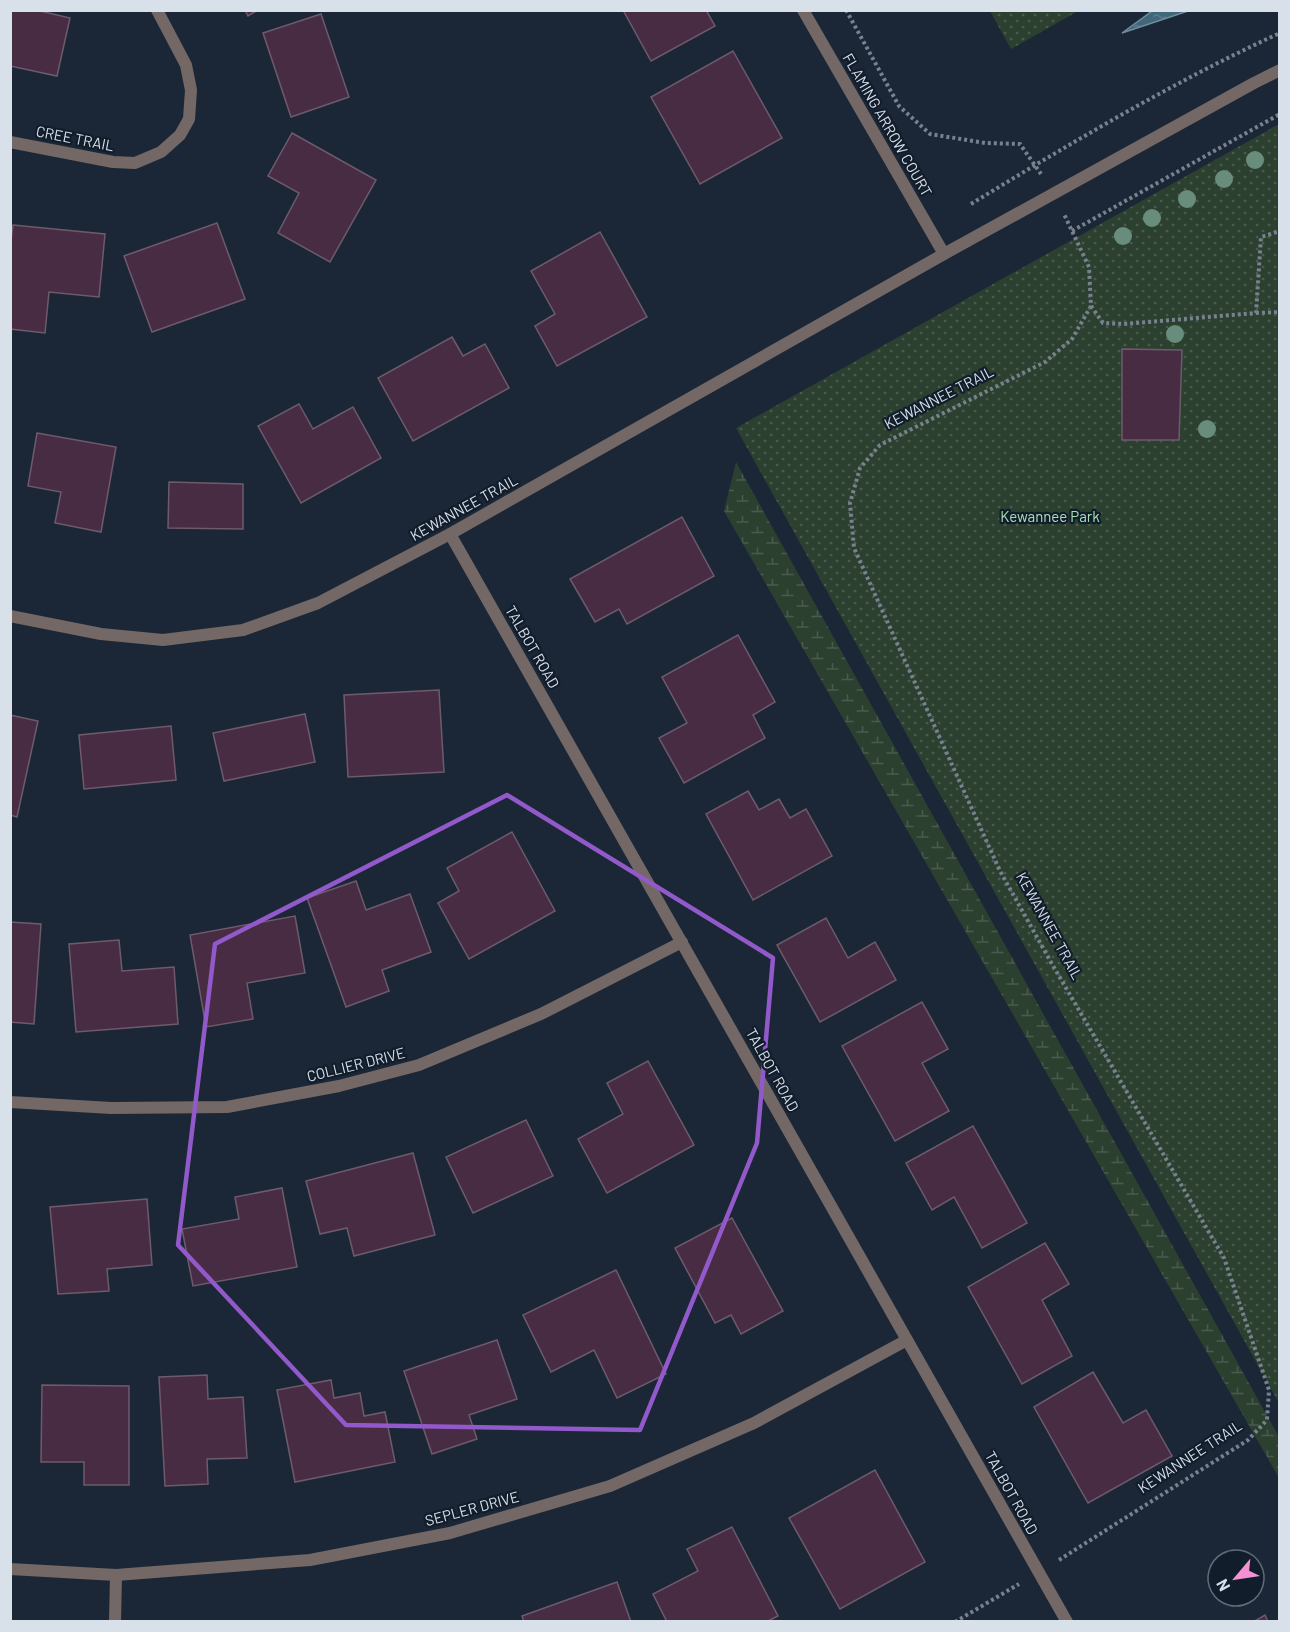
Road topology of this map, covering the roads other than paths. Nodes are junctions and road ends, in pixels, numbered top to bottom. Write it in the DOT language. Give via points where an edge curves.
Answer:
graph roads {
  1 [pos="157,10"];
  2 [pos="803,10"];
  3 [pos="1280,70"];
  4 [pos="10,142"];
  5 [pos="944,254"];
  6 [pos="450,534"];
  7 [pos="10,616"];
  8 [pos="682,942"];
  9 [pos="10,1102"];
  10 [pos="907,1340"];
  11 [pos="10,1569"];
  12 [pos="116,1575"];
  13 [pos="115,1622"];
  14 [pos="1067,1622"];
  1 -- 4 [label="street, CREE TRAIL" via="186,65 191,90 189,119 180,135 161,152 135,163"];
  2 -- 5 [label="street, FLAMING ARROW COURT"];
  3 -- 5 [label="street, KEWANNEE TRAIL"];
  5 -- 6 [label="street, KEWANNEE TRAIL"];
  6 -- 7 [label="street, KEWANNEE TRAIL" via="318,603 243,630 163,640 101,634"];
  6 -- 8 [label="street, TALBOT ROAD"];
  8 -- 9 [label="street, COLLIER DRIVE" via="531,1019 418,1065 339,1086 227,1107 111,1108"];
  8 -- 10 [label="street, TALBOT ROAD"];
  10 -- 12 [label="street, SEPLER DRIVE" via="754,1423 610,1486 450,1533 310,1560"];
  10 -- 14 [label="street, TALBOT ROAD"];
  11 -- 12 [label="street, SEPLER DRIVE"];
  12 -- 13 [label="street"];
}
